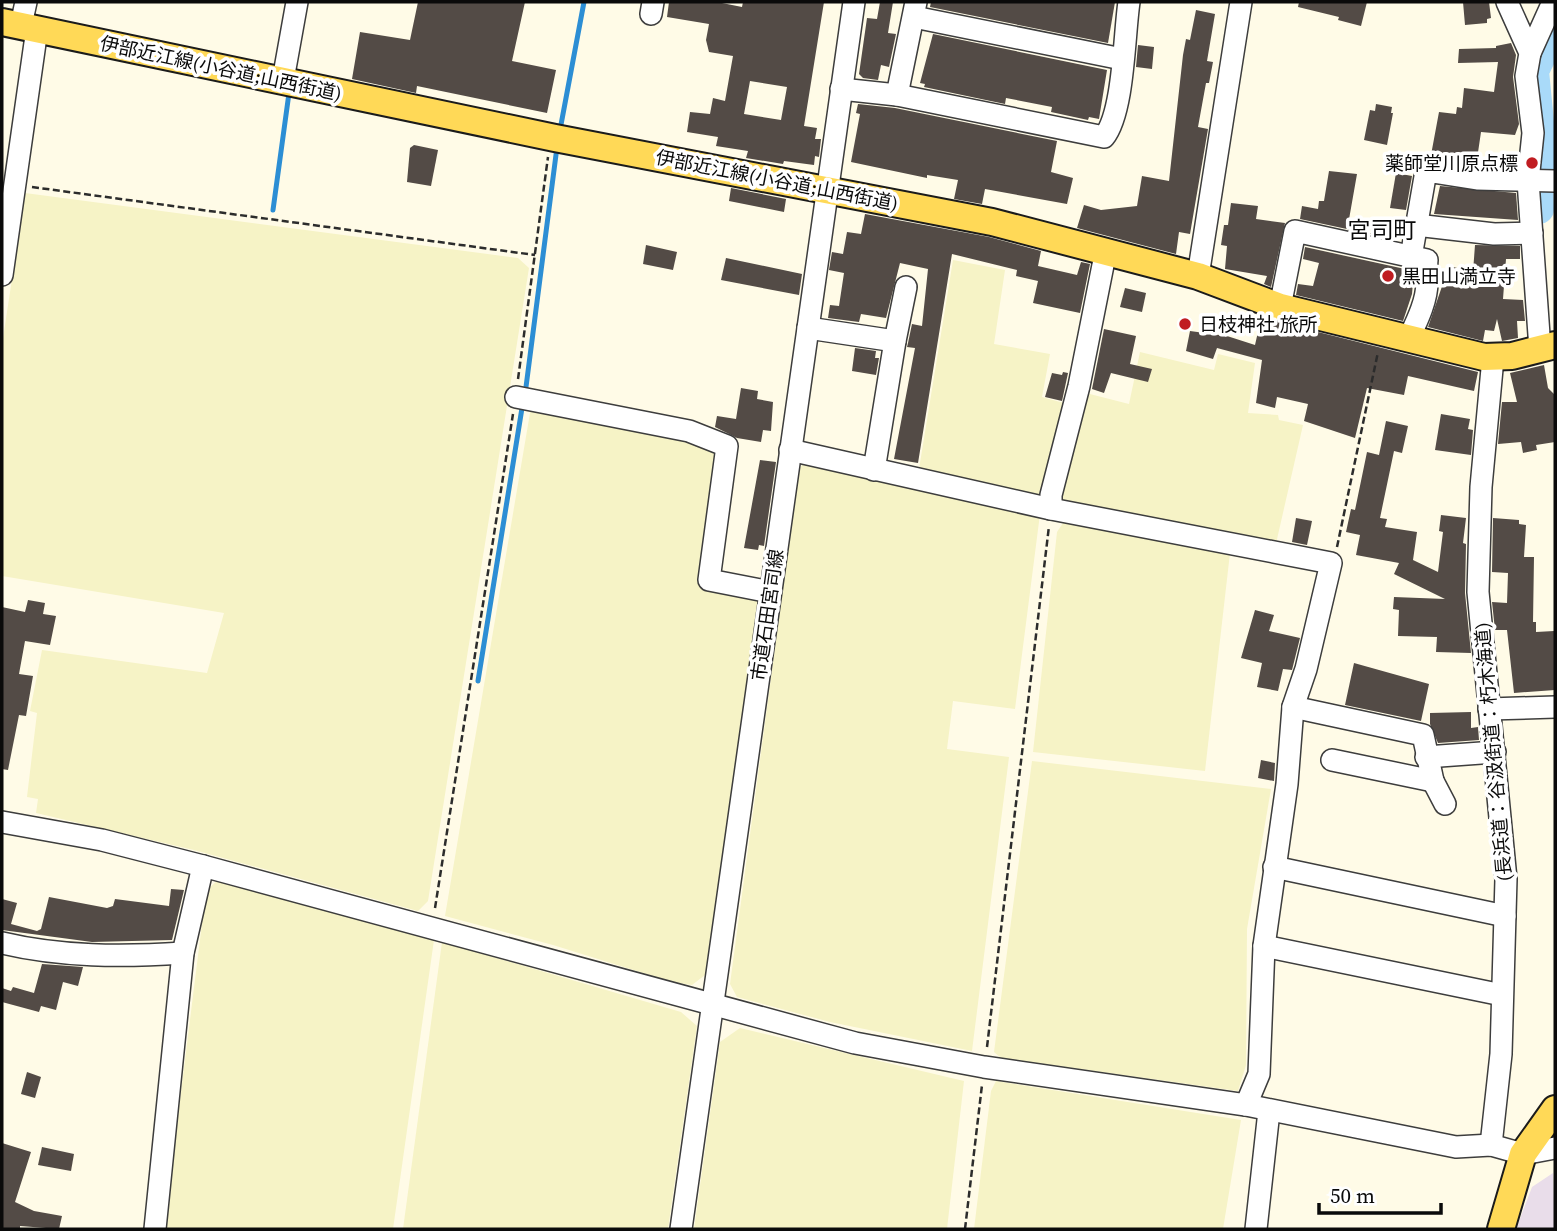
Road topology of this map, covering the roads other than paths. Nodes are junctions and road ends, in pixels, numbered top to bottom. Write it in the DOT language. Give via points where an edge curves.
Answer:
graph roads {
  1 [pos="297,2"];
  2 [pos="854,2"];
  3 [pos="1129,2"];
  4 [pos="1241,2"];
  5 [pos="1507,2"];
  6 [pos="1553,2"];
  7 [pos="915,9"];
  8 [pos="21,19"];
  9 [pos="1530,52"];
  10 [pos="1122,59"];
  11 [pos="283,80"];
  12 [pos="841,89"];
  13 [pos="897,95"];
  14 [pos="1540,181"];
  15 [pos="830,189"];
  16 [pos="1416,225"];
  17 [pos="1532,233"];
  18 [pos="1107,250"];
  19 [pos="1411,257"];
  20 [pos="2,275"];
  21 [pos="1198,276"];
  22 [pos="906,288"];
  23 [pos="1280,307"];
  24 [pos="808,328"];
  25 [pos="1409,338"];
  26 [pos="895,341"];
  27 [pos="1547,347"];
  28 [pos="1493,358"];
  29 [pos="516,397"];
  30 [pos="790,450"];
  31 [pos="874,470"];
  32 [pos="1051,509"];
  33 [pos="770,592"];
  34 [pos="1293,707"];
  35 [pos="1555,707"];
  36 [pos="1489,709"];
  37 [pos="1495,752"];
  38 [pos="1426,757"];
  39 [pos="1332,760"];
  40 [pos="1433,781"];
  41 [pos="1446,804"];
  42 [pos="2,822"];
  43 [pos="203,866"];
  44 [pos="1274,867"];
  45 [pos="1505,915"];
  46 [pos="2,943"];
  47 [pos="1264,946"];
  48 [pos="183,953"];
  49 [pos="1502,995"];
  50 [pos="713,1005"];
  51 [pos="1246,1105"];
  52 [pos="1555,1109"];
  53 [pos="1269,1111"];
  54 [pos="1490,1145"];
  55 [pos="1555,1148"];
  56 [pos="1522,1154"];
  57 [pos="155,1229"];
  58 [pos="681,1229"];
  59 [pos="1256,1229"];
  60 [pos="1501,1229"];
  1 -- 11 [label="street"];
  2 -- 12 [label="street, 市道石田宮司線"];
  3 -- 10 [label="street"];
  4 -- 21 [label="street"];
  5 -- 9 [label="street"];
  6 -- 9 [label="street"];
  7 -- 10 [label="street"];
  7 -- 13 [label="street"];
  8 -- 11 [label="main road, 伊部近江線(小谷道;山西街道)"];
  8 -- 20 [label="street" via="16,185"];
  9 -- 14 [label="street" via="1526,76"];
  10 -- 13 [label="street" via="1110,130 1104,137"];
  11 -- 15 [label="main road, 伊部近江線(小谷道;山西街道)"];
  12 -- 13 [label="street"];
  12 -- 15 [label="street, 市道石田宮司線"];
  14 -- 16 [label="street" via="1477,179 1426,171"];
  14 -- 17 [label="street"];
  15 -- 18 [label="main road, 伊部近江線(小谷道;山西街道)"];
  15 -- 24 [label="street, 市道石田宮司線"];
  16 -- 17 [label="street" via="1494,234"];
  16 -- 19 [label="street"];
  17 -- 27 [label="street"];
  18 -- 21 [label="main road, 伊部近江線(小谷道;山西街道)"];
  18 -- 32 [label="street"];
  19 -- 23 [label="street" via="1295,232"];
  19 -- 25 [label="street" via="1427,260 1428,280"];
  21 -- 23 [label="main road, 伊部近江線(小谷道;山西街道)"];
  22 -- 26 [label="street"];
  23 -- 25 [label="main road, 伊部近江線(小谷道;山西街道)"];
  24 -- 26 [label="street"];
  24 -- 30 [label="street, 市道石田宮司線"];
  25 -- 28 [label="main road, 伊部近江線(小谷道;山西街道)"];
  26 -- 31 [label="street"];
  27 -- 28 [label="main road, 伊部近江線(小谷道;山西街道)"];
  28 -- 36 [label="street, (長浜道：谷汲街道：朽木海道)" via="1481,488 1478,593"];
  29 -- 33 [label="street" via="689,431 727,446 709,580"];
  30 -- 31 [label="street"];
  30 -- 33 [label="street, 市道石田宮司線"];
  31 -- 32 [label="street"];
  32 -- 34 [label="street" via="1331,563"];
  33 -- 50 [label="street, 市道石田宮司線"];
  34 -- 38 [label="street" via="1423,735"];
  34 -- 44 [label="street"];
  35 -- 36 [label="street"];
  36 -- 37 [label="street, (長浜道：谷汲街道：朽木海道)"];
  37 -- 38 [label="street"];
  37 -- 45 [label="street, (長浜道：谷汲街道：朽木海道)"];
  38 -- 40 [label="street"];
  39 -- 40 [label="street"];
  40 -- 41 [label="street"];
  42 -- 43 [label="street" via="102,840"];
  43 -- 48 [label="street"];
  43 -- 50 [label="street"];
  44 -- 45 [label="street"];
  44 -- 47 [label="street"];
  45 -- 49 [label="street, (長浜道：谷汲街道：朽木海道)"];
  46 -- 48 [label="street" via="36,951 129,957"];
  47 -- 49 [label="street"];
  47 -- 51 [label="street" via="1259,1074"];
  48 -- 57 [label="street"];
  49 -- 54 [label="street, (長浜道：谷汲街道：朽木海道)"];
  50 -- 51 [label="street" via="855,1043 984,1067"];
  50 -- 58 [label="street, 市道石田宮司線"];
  51 -- 53 [label="street"];
  52 -- 56 [label="main road"];
  53 -- 54 [label="street" via="1456,1147"];
  53 -- 59 [label="street"];
  54 -- 56 [label="street"];
  55 -- 56 [label="street"];
  56 -- 60 [label="main road"];
}
